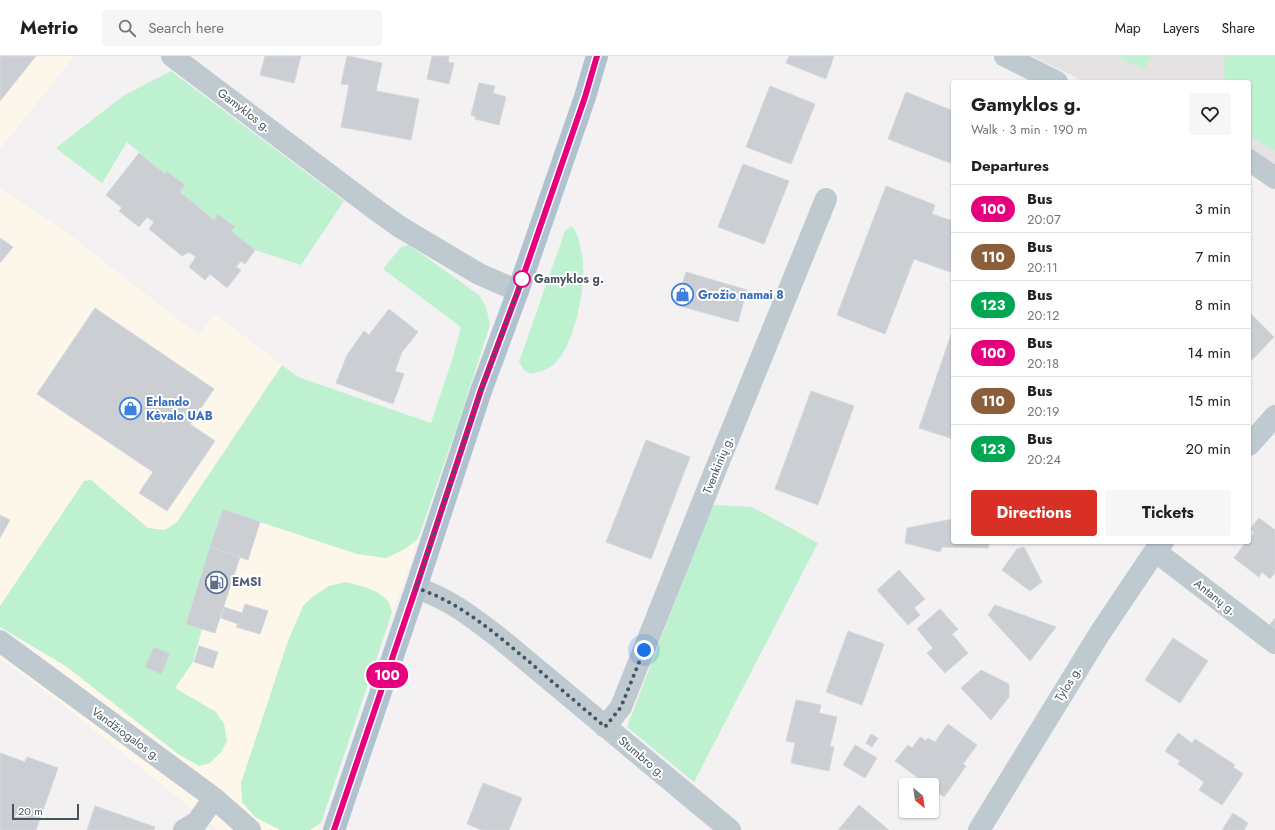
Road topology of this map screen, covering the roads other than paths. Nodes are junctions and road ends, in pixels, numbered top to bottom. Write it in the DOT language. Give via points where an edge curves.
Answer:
graph roads {
  1 [pos="172,56"];
  2 [pos="597,56"];
  3 [pos="1005,56"];
  4 [pos="1054,80"];
  5 [pos="1251,161"];
  6 [pos="1275,178"];
  7 [pos="826,199"];
  8 [pos="518,291"];
  9 [pos="1275,416"];
  10 [pos="1251,444"];
  11 [pos="1159,546"];
  12 [pos="416,588"];
  13 [pos="0,641"];
  14 [pos="1275,643"];
  15 [pos="605,727"];
  16 [pos="214,798"];
  17 [pos="184,830"];
  18 [pos="250,830"];
  19 [pos="334,830"];
  20 [pos="730,830"];
  21 [pos="979,830"];
  1 -- 8 [label="street, Gamyklos g." via="400,227 479,274"];
  2 -- 8 [label="main road"];
  3 -- 4 [label="street"];
  5 -- 6 [label="street"];
  7 -- 15 [label="street, Tvenkinių g." via="621,707"];
  8 -- 12 [label="main road" via="481,390"];
  9 -- 10 [label="street"];
  11 -- 14 [label="street, Antanų g."];
  11 -- 21 [label="street, Tylos g." via="1100,633"];
  12 -- 15 [label="street, Stumbro g." via="429,592 466,612"];
  12 -- 19 [label="main road"];
  13 -- 16 [label="street, Vandžiogalos g."];
  15 -- 20 [label="street, Stumbro g."];
  16 -- 17 [label="street" via="196,822"];
  16 -- 18 [label="street, Vandžiogalos g."];
}
